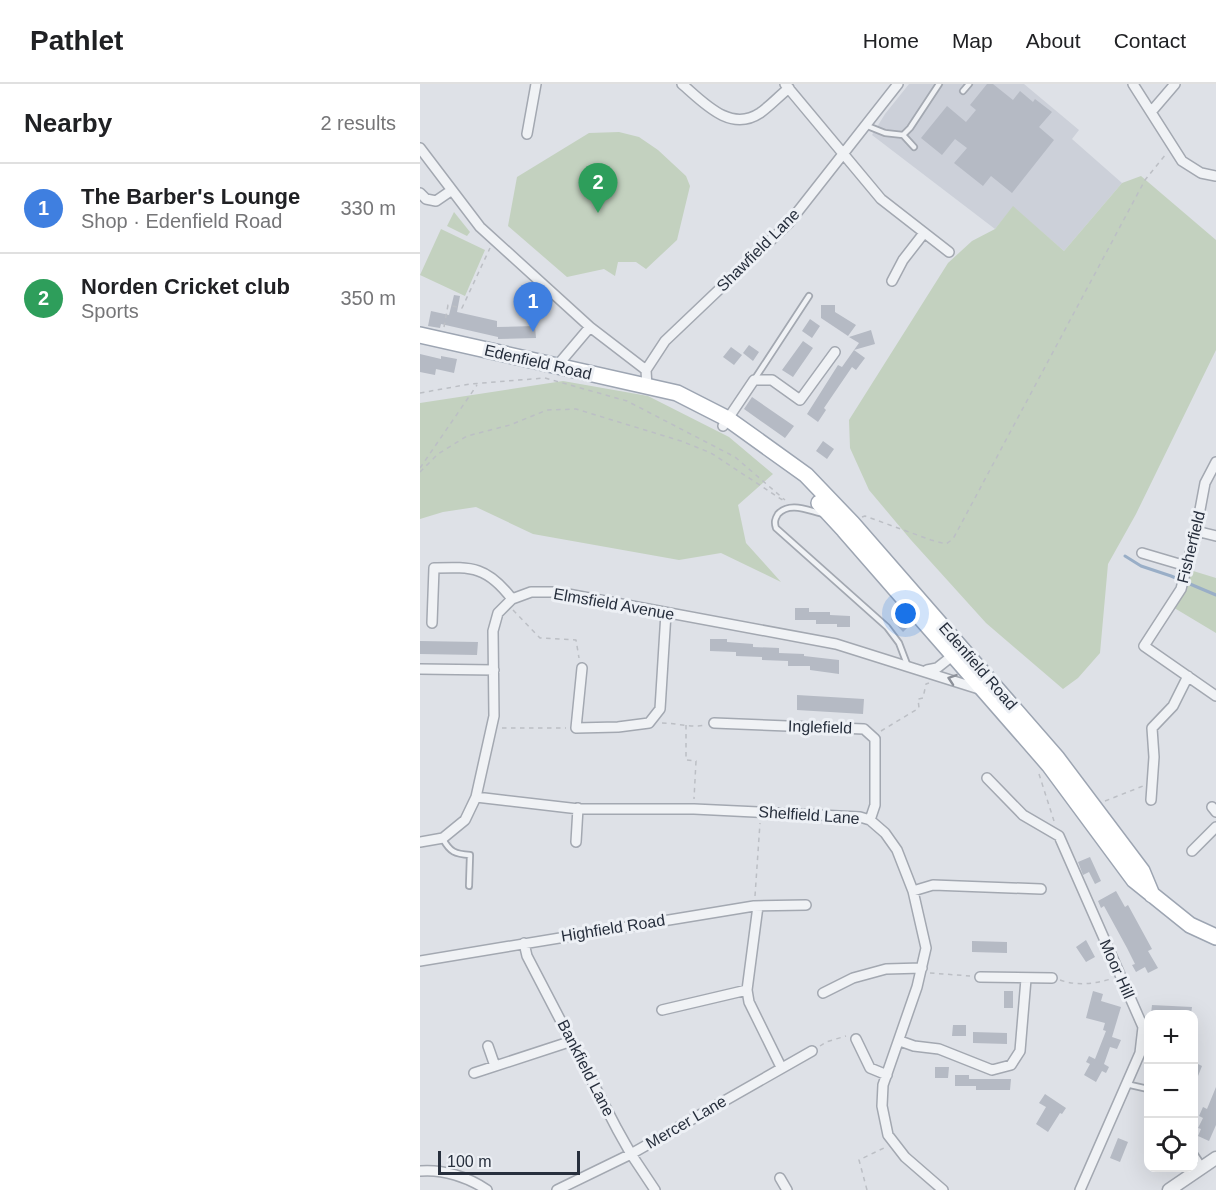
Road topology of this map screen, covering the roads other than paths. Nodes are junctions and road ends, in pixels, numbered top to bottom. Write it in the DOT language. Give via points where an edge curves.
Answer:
graph roads {
  1 [pos="536,84"];
  2 [pos="682,84"];
  3 [pos="898,84"];
  4 [pos="939,84"];
  5 [pos="969,84"];
  6 [pos="1133,84"];
  7 [pos="1175,84"];
  8 [pos="787,86"];
  9 [pos="963,91"];
  10 [pos="1151,112"];
  11 [pos="865,125"];
  12 [pos="527,134"];
  13 [pos="903,135"];
  14 [pos="914,147"];
  15 [pos="420,148"];
  16 [pos="843,154"];
  17 [pos="1216,176"];
  18 [pos="452,190"];
  19 [pos="420,193"];
  20 [pos="924,233"];
  21 [pos="949,252"];
  22 [pos="892,280"];
  23 [pos="809,297"];
  24 [pos="590,327"];
  25 [pos="420,335"];
  26 [pos="835,352"];
  27 [pos="557,366"];
  28 [pos="646,370"];
  29 [pos="754,380"];
  30 [pos="651,388"];
  31 [pos="726,422"];
  32 [pos="1216,462"];
  33 [pos="831,516"];
  34 [pos="1196,531"];
  35 [pos="1216,536"];
  36 [pos="1142,553"];
  37 [pos="1185,570"];
  38 [pos="510,601"];
  39 [pos="666,613"];
  40 [pos="432,623"];
  41 [pos="958,652"];
  42 [pos="908,667"];
  43 [pos="582,668"];
  44 [pos="420,669"];
  45 [pos="494,670"];
  46 [pos="922,671"];
  47 [pos="1188,676"];
  48 [pos="981,689"];
  49 [pos="1216,696"];
  50 [pos="714,723"];
  51 [pos="987,778"];
  52 [pos="476,797"];
  53 [pos="1151,800"];
  54 [pos="1086,803"];
  55 [pos="578,808"];
  56 [pos="870,820"];
  57 [pos="1216,827"];
  58 [pos="443,838"];
  59 [pos="420,842"];
  60 [pos="576,842"];
  61 [pos="1192,851"];
  62 [pos="469,886"];
  63 [pos="1041,890"];
  64 [pos="913,891"];
  65 [pos="806,905"];
  66 [pos="756,906"];
  67 [pos="1216,937"];
  68 [pos="524,943"];
  69 [pos="420,961"];
  70 [pos="922,970"];
  71 [pos="980,977"];
  72 [pos="1052,978"];
  73 [pos="1026,979"];
  74 [pos="747,990"];
  75 [pos="822,993"];
  76 [pos="662,1010"];
  77 [pos="854,1037"];
  78 [pos="572,1041"];
  79 [pos="900,1041"];
  80 [pos="488,1047"];
  81 [pos="812,1051"];
  82 [pos="495,1066"];
  83 [pos="781,1067"];
  84 [pos="474,1073"];
  85 [pos="887,1075"];
  86 [pos="1126,1084"];
  87 [pos="1144,1088"];
  88 [pos="631,1154"];
  89 [pos="1216,1158"];
  90 [pos="1198,1159"];
  91 [pos="1203,1166"];
  92 [pos="420,1171"];
  93 [pos="780,1178"];
  94 [pos="1180,1186"];
  95 [pos="487,1190"];
  96 [pos="556,1190"];
  97 [pos="655,1190"];
  98 [pos="787,1190"];
  99 [pos="944,1190"];
  100 [pos="1080,1190"];
  101 [pos="1169,1190"];
  1 -- 12 [label="street"];
  2 -- 8 [label="street" via="713,111 738,120 758,114"];
  3 -- 11 [label="street, Shawfield Lane"];
  4 -- 13 [label="lane"];
  5 -- 9 [label="lane"];
  6 -- 10 [label="street"];
  7 -- 10 [label="street"];
  8 -- 16 [label="street"];
  10 -- 17 [label="street" via="1182,161 1201,173"];
  11 -- 13 [label="lane"];
  11 -- 16 [label="street, Shawfield Lane"];
  13 -- 14 [label="lane"];
  15 -- 18 [label="street"];
  16 -- 20 [label="street" via="881,199"];
  16 -- 28 [label="street, Shawfield Lane" via="788,224 666,341"];
  18 -- 19 [label="street" via="436,201"];
  18 -- 24 [label="street" via="494,240"];
  20 -- 21 [label="street"];
  20 -- 22 [label="street"];
  23 -- 29 [label="lane"];
  24 -- 27 [label="street"];
  24 -- 28 [label="street"];
  25 -- 27 [label="main road, Edenfield Road"];
  26 -- 29 [label="street" via="800,400 772,380"];
  27 -- 30 [label="main road, Edenfield Road"];
  28 -- 30 [label="street"];
  29 -- 31 [label="street"];
  30 -- 31 [label="main road, Edenfield Road" via="676,404"];
  31 -- 33 [label="main road, Edenfield Road" via="798,481"];
  31 -- 41 [label="main road, Edenfield Road" via="806,475 852,523"];
  32 -- 34 [label="street, Fisherfield" via="1205,483"];
  33 -- 41 [label="main road, Edenfield Road"];
  33 -- 42 [label="lane" via="785,508 776,517 776,528 887,627 899,643"];
  34 -- 35 [label="street"];
  34 -- 37 [label="street, Fisherfield"];
  36 -- 37 [label="street" via="1148,556 1156,552"];
  37 -- 47 [label="street, Fisherfield" via="1181,589 1144,646"];
  38 -- 39 [label="street, Elmsfield Avenue" via="531,592 557,592"];
  38 -- 40 [label="street" via="500,583 486,573 465,567 434,568"];
  38 -- 45 [label="street" via="498,613 493,631"];
  39 -- 42 [label="street, Elmsfield Avenue" via="836,644"];
  39 -- 43 [label="street" via="660,709 649,723 576,728"];
  41 -- 46 [label="street" via="937,668"];
  41 -- 48 [label="main road, Edenfield Road"];
  41 -- 54 [label="main road, Edenfield Road" via="1057,758"];
  42 -- 46 [label="street, Elmsfield Avenue"];
  44 -- 45 [label="street"];
  45 -- 52 [label="street" via="494,716"];
  48 -- 46 [label="street, Elmsfield Avenue, one-way"];
  47 -- 49 [label="street, Fisherfield"];
  47 -- 53 [label="street" via="1173,706 1152,728"];
  48 -- 54 [label="main road, Edenfield Road"];
  50 -- 56 [label="street, Inglefield" via="864,729 875,739 875,805"];
  51 -- 86 [label="street, Moor Hill" via="1023,815 1059,836 1143,1027 1140,1053"];
  52 -- 55 [label="street, Shelfield Lane"];
  52 -- 58 [label="street" via="465,820"];
  54 -- 67 [label="main road, Edenfield Road" via="1142,871 1152,895 1190,925"];
  55 -- 56 [label="street, Shelfield Lane" via="694,809"];
  55 -- 60 [label="street"];
  56 -- 64 [label="street, Shelfield Lane" via="897,850"];
  57 -- 61 [label="street"];
  58 -- 59 [label="street"];
  58 -- 62 [label="lane" via="455,854 470,855"];
  63 -- 64 [label="street" via="933,885"];
  64 -- 70 [label="street, Shelfield Lane" via="926,948"];
  65 -- 66 [label="street, Highfield Road"];
  66 -- 68 [label="street, Highfield Road"];
  66 -- 74 [label="street"];
  68 -- 69 [label="street, Highfield Road"];
  68 -- 78 [label="street, Bankfield Lane" via="527,956"];
  70 -- 75 [label="street" via="886,969"];
  70 -- 79 [label="street, Shelfield Lane"];
  71 -- 73 [label="street"];
  72 -- 73 [label="street"];
  73 -- 79 [label="street" via="1020,1051 1011,1065 992,1070 939,1049"];
  74 -- 76 [label="street"];
  74 -- 83 [label="street" via="749,1002"];
  77 -- 85 [label="street" via="870,1068"];
  78 -- 82 [label="street"];
  78 -- 88 [label="street, Bankfield Lane"];
  79 -- 85 [label="street, Shelfield Lane"];
  80 -- 82 [label="street"];
  81 -- 83 [label="street, Mercer Lane"];
  82 -- 84 [label="street"];
  83 -- 88 [label="street, Mercer Lane"];
  85 -- 99 [label="street, Shelfield Lane" via="882,1106 888,1135 905,1157"];
  86 -- 87 [label="lane"];
  86 -- 100 [label="street, Moor Hill"];
  88 -- 96 [label="street, Mercer Lane"];
  88 -- 97 [label="street, Bankfield Lane"];
  89 -- 91 [label="street"];
  90 -- 91 [label="lane"];
  91 -- 94 [label="street"];
  92 -- 95 [label="street" via="466,1178"];
  93 -- 98 [label="street"];
  94 -- 101 [label="street"];
}
